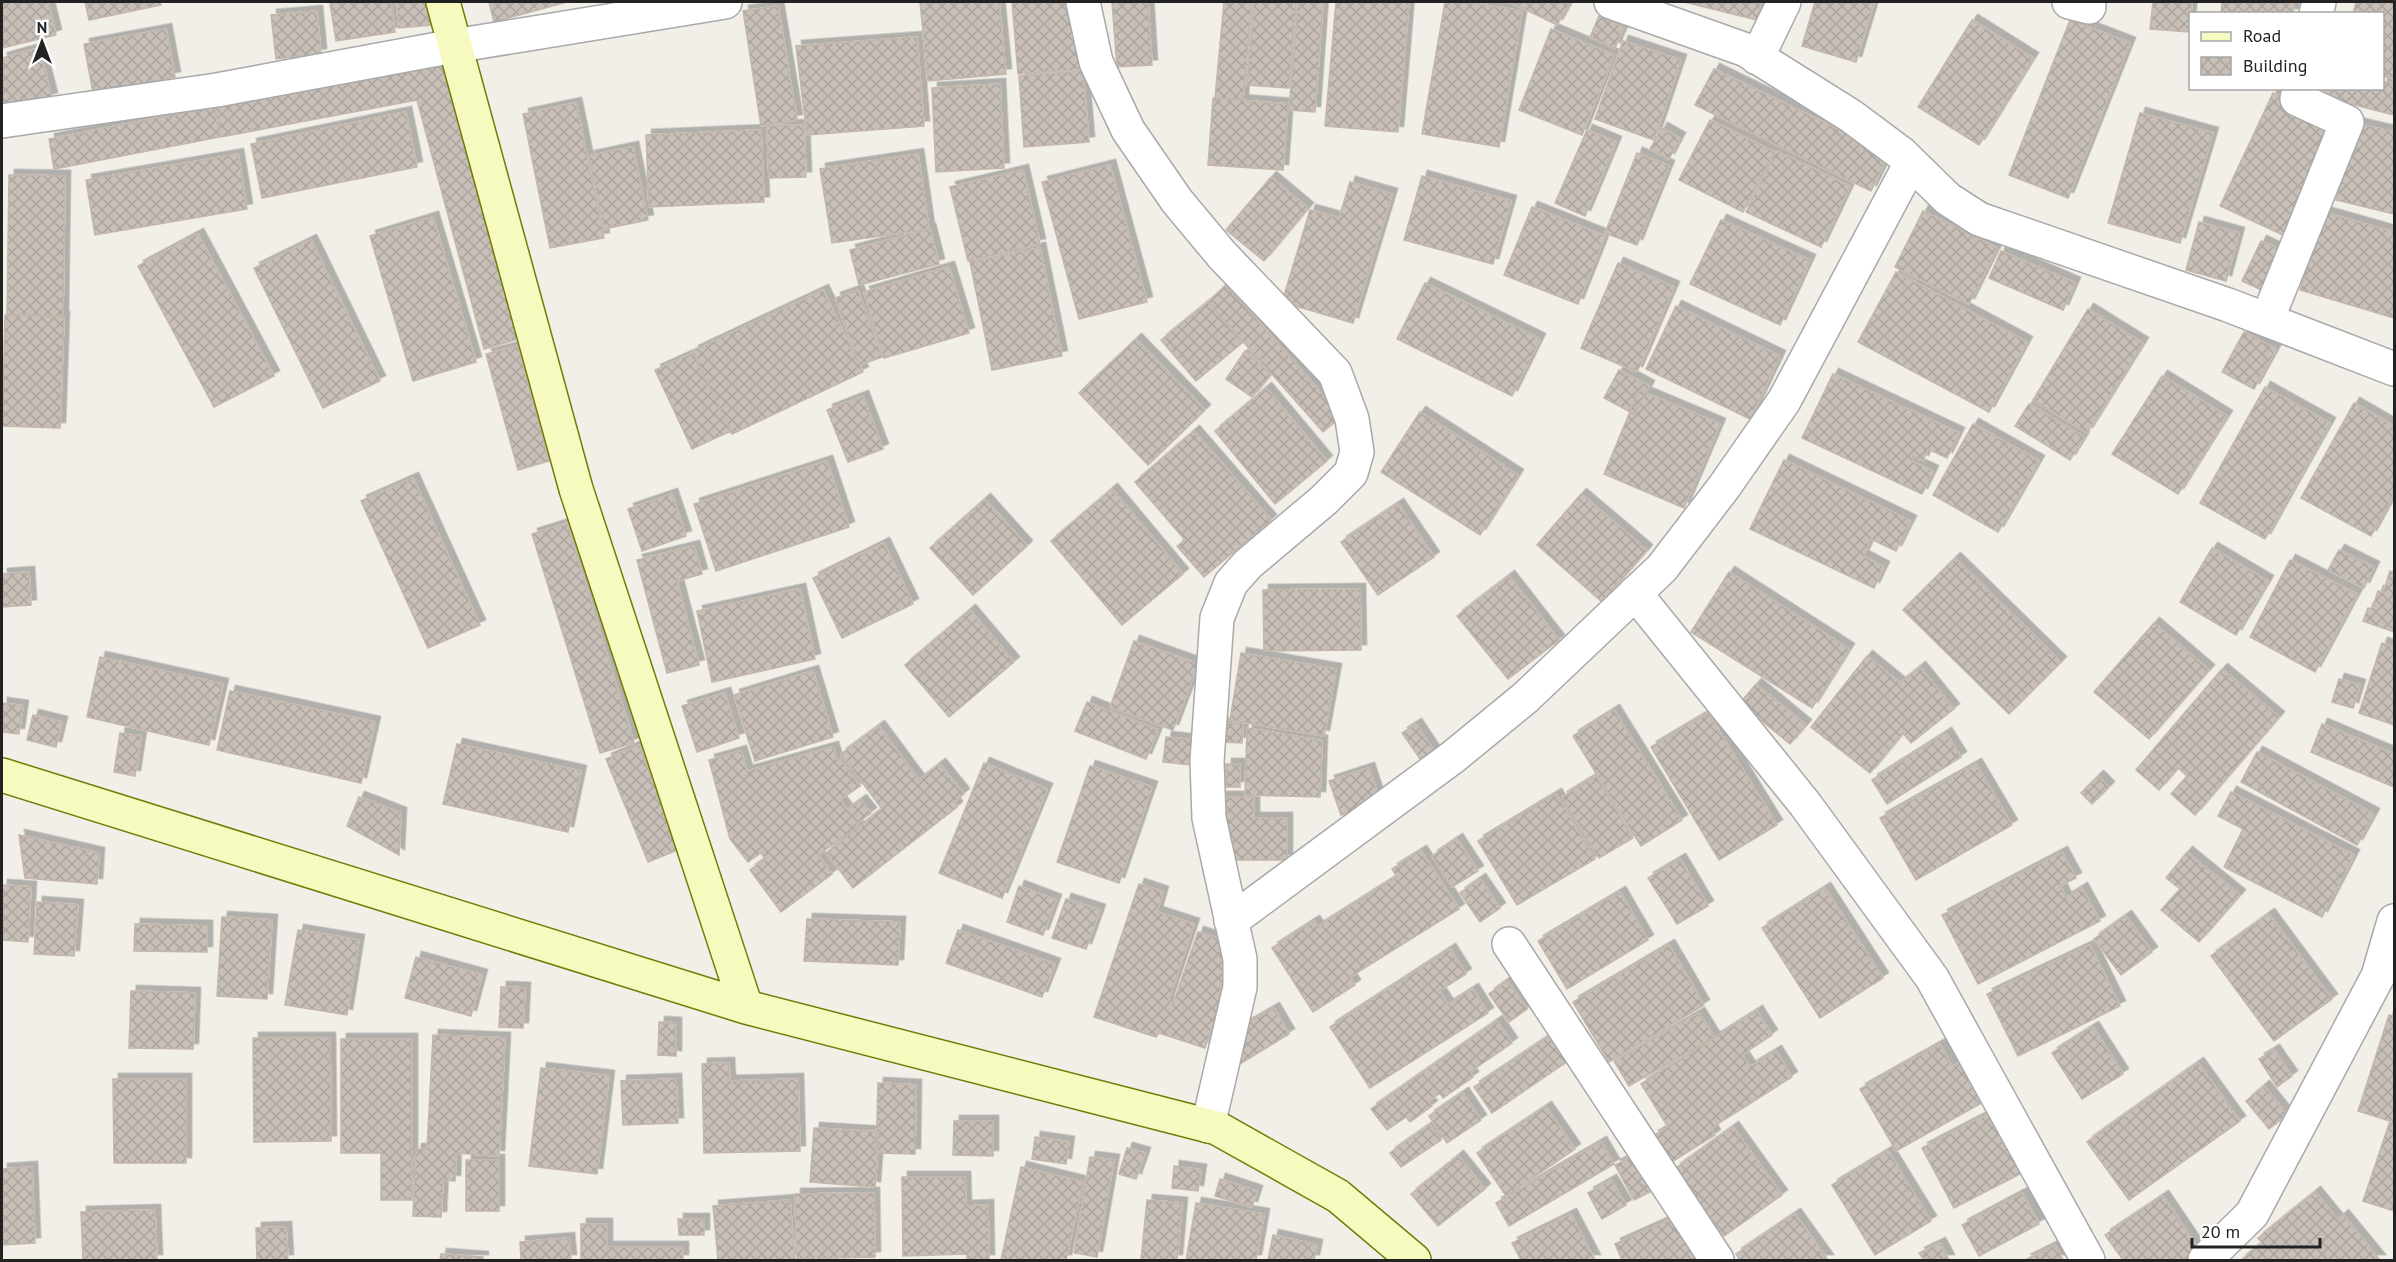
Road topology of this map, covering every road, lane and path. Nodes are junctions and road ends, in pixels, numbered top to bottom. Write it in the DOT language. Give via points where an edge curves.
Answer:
graph roads {
  1 [pos="444,2"];
  2 [pos="725,2"];
  3 [pos="1083,2"];
  4 [pos="1611,2"];
  5 [pos="1784,2"];
  6 [pos="454,46"];
  7 [pos="1757,58"];
  8 [pos="2298,90"];
  9 [pos="2,121"];
  10 [pos="1911,163"];
  11 [pos="2267,320"];
  12 [pos="2394,369"];
  13 [pos="1635,593"];
  14 [pos="2,775"];
  15 [pos="1231,921"];
  16 [pos="2394,921"];
  17 [pos="1509,944"];
  18 [pos="2386,982"];
  19 [pos="746,1007"];
  20 [pos="1208,1126"];
  21 [pos="1414,1260"];
  22 [pos="1717,1260"];
  23 [pos="2088,1260"];
  24 [pos="2205,1260"];
  1 -- 6 [label="main road"];
  2 -- 6 [label="street"];
  3 -- 15 [label="street" via="1096,62 1128,130 1177,201 1222,255 1335,373 1352,419 1357,452 1351,473 1248,564 1231,583 1217,618 1207,761 1209,818"];
  4 -- 7 [label="street" via="1746,50"];
  5 -- 7 [label="street"];
  6 -- 9 [label="street" via="217,90"];
  6 -- 19 [label="main road" via="576,489"];
  7 -- 10 [label="street" via="1851,116"];
  8 -- 11 [label="street" via="2296,99 2347,122"];
  10 -- 11 [label="street" via="1948,199 1979,219"];
  10 -- 13 [label="street" via="1784,401 1662,568"];
  11 -- 12 [label="street"];
  13 -- 15 [label="street" via="1525,698"];
  13 -- 23 [label="street" via="1805,804 1932,978"];
  14 -- 19 [label="main road"];
  15 -- 20 [label="street" via="1240,958 1240,987"];
  16 -- 18 [label="street"];
  17 -- 22 [label="street"];
  18 -- 24 [label="street" via="2252,1214"];
  19 -- 20 [label="main road"];
  20 -- 21 [label="main road" via="1338,1196"];
}
